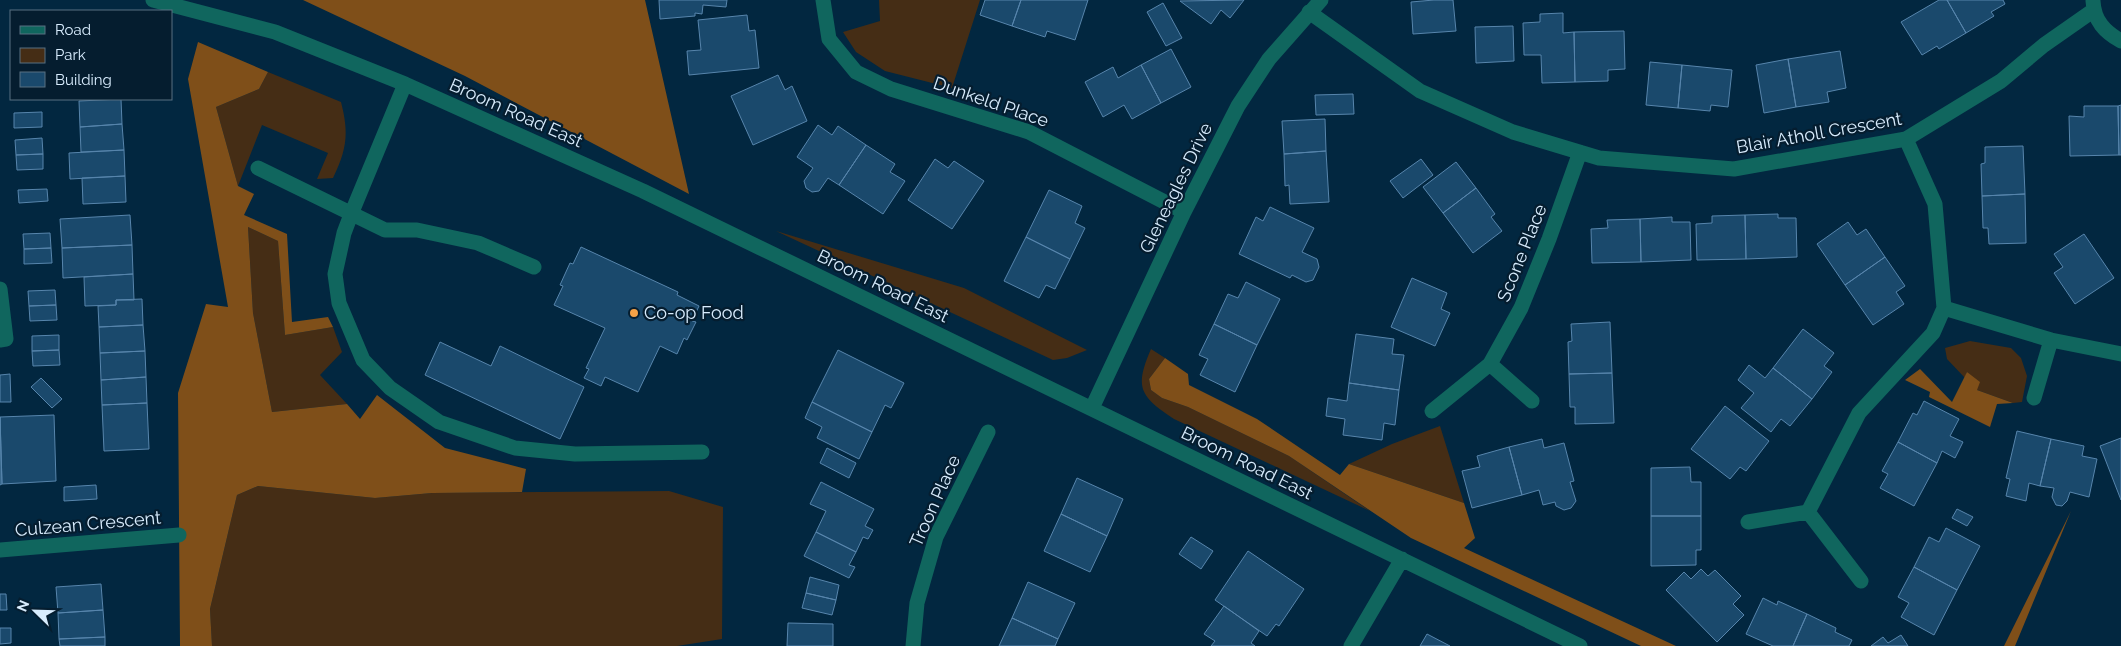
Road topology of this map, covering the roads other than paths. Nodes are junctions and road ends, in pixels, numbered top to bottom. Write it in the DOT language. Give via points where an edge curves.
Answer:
graph roads {
  1 [pos="823,0"];
  2 [pos="1321,0"];
  3 [pos="161,1"];
  4 [pos="2093,5"];
  5 [pos="1309,12"];
  6 [pos="2121,41"];
  7 [pos="405,84"];
  8 [pos="1906,139"];
  9 [pos="1580,152"];
  10 [pos="258,168"];
  11 [pos="352,212"];
  12 [pos="1184,212"];
  13 [pos="534,267"];
  14 [pos="0,289"];
  15 [pos="1944,308"];
  16 [pos="0,340"];
  17 [pos="2051,340"];
  18 [pos="2121,354"];
  19 [pos="1490,364"];
  20 [pos="2034,398"];
  21 [pos="1532,401"];
  22 [pos="1092,408"];
  23 [pos="1432,411"];
  24 [pos="988,432"];
  25 [pos="702,452"];
  26 [pos="1808,512"];
  27 [pos="1748,522"];
  28 [pos="179,535"];
  29 [pos="0,550"];
  30 [pos="1402,559"];
  31 [pos="1861,581"];
  32 [pos="913,646"];
  33 [pos="1351,646"];
  34 [pos="1580,646"];
  1 -- 12 [label="street, Dunkeld Place" via="828,39 856,72 892,89 1029,132"];
  2 -- 5 [label="street, Gleneagles Drive"];
  3 -- 7 [label="street, Broom Road East" via="275,32"];
  4 -- 6 [label="street" via="2099,23"];
  4 -- 8 [label="street, Blair Atholl Crescent" via="2001,82"];
  5 -- 9 [label="street, Blair Atholl Crescent" via="1420,91 1513,132"];
  5 -- 12 [label="street, Gleneagles Drive" via="1269,59 1238,106"];
  7 -- 11 [label="street"];
  7 -- 22 [label="street, Broom Road East" via="652,195"];
  8 -- 9 [label="street, Blair Atholl Crescent" via="1734,169 1599,158"];
  8 -- 15 [label="street" via="1935,204"];
  9 -- 19 [label="street, Scone Place" via="1521,308"];
  10 -- 11 [label="street"];
  11 -- 13 [label="street" via="384,230 417,230 478,243"];
  11 -- 25 [label="street" via="336,274 339,304 363,360 390,388 440,422 516,448 575,454"];
  12 -- 22 [label="street, Gleneagles Drive"];
  14 -- 16 [label="street" via="6,339"];
  15 -- 17 [label="street"];
  15 -- 26 [label="street" via="1933,333 1859,413"];
  17 -- 18 [label="street"];
  17 -- 20 [label="street"];
  19 -- 21 [label="street"];
  19 -- 23 [label="street, Scone Place"];
  22 -- 30 [label="street, Broom Road East"];
  24 -- 32 [label="street, Troon Place" via="936,536 918,603"];
  26 -- 27 [label="street"];
  26 -- 31 [label="street"];
  28 -- 29 [label="street, Culzean Crescent"];
  30 -- 33 [label="street"];
  30 -- 34 [label="street, Broom Road East"];
}
